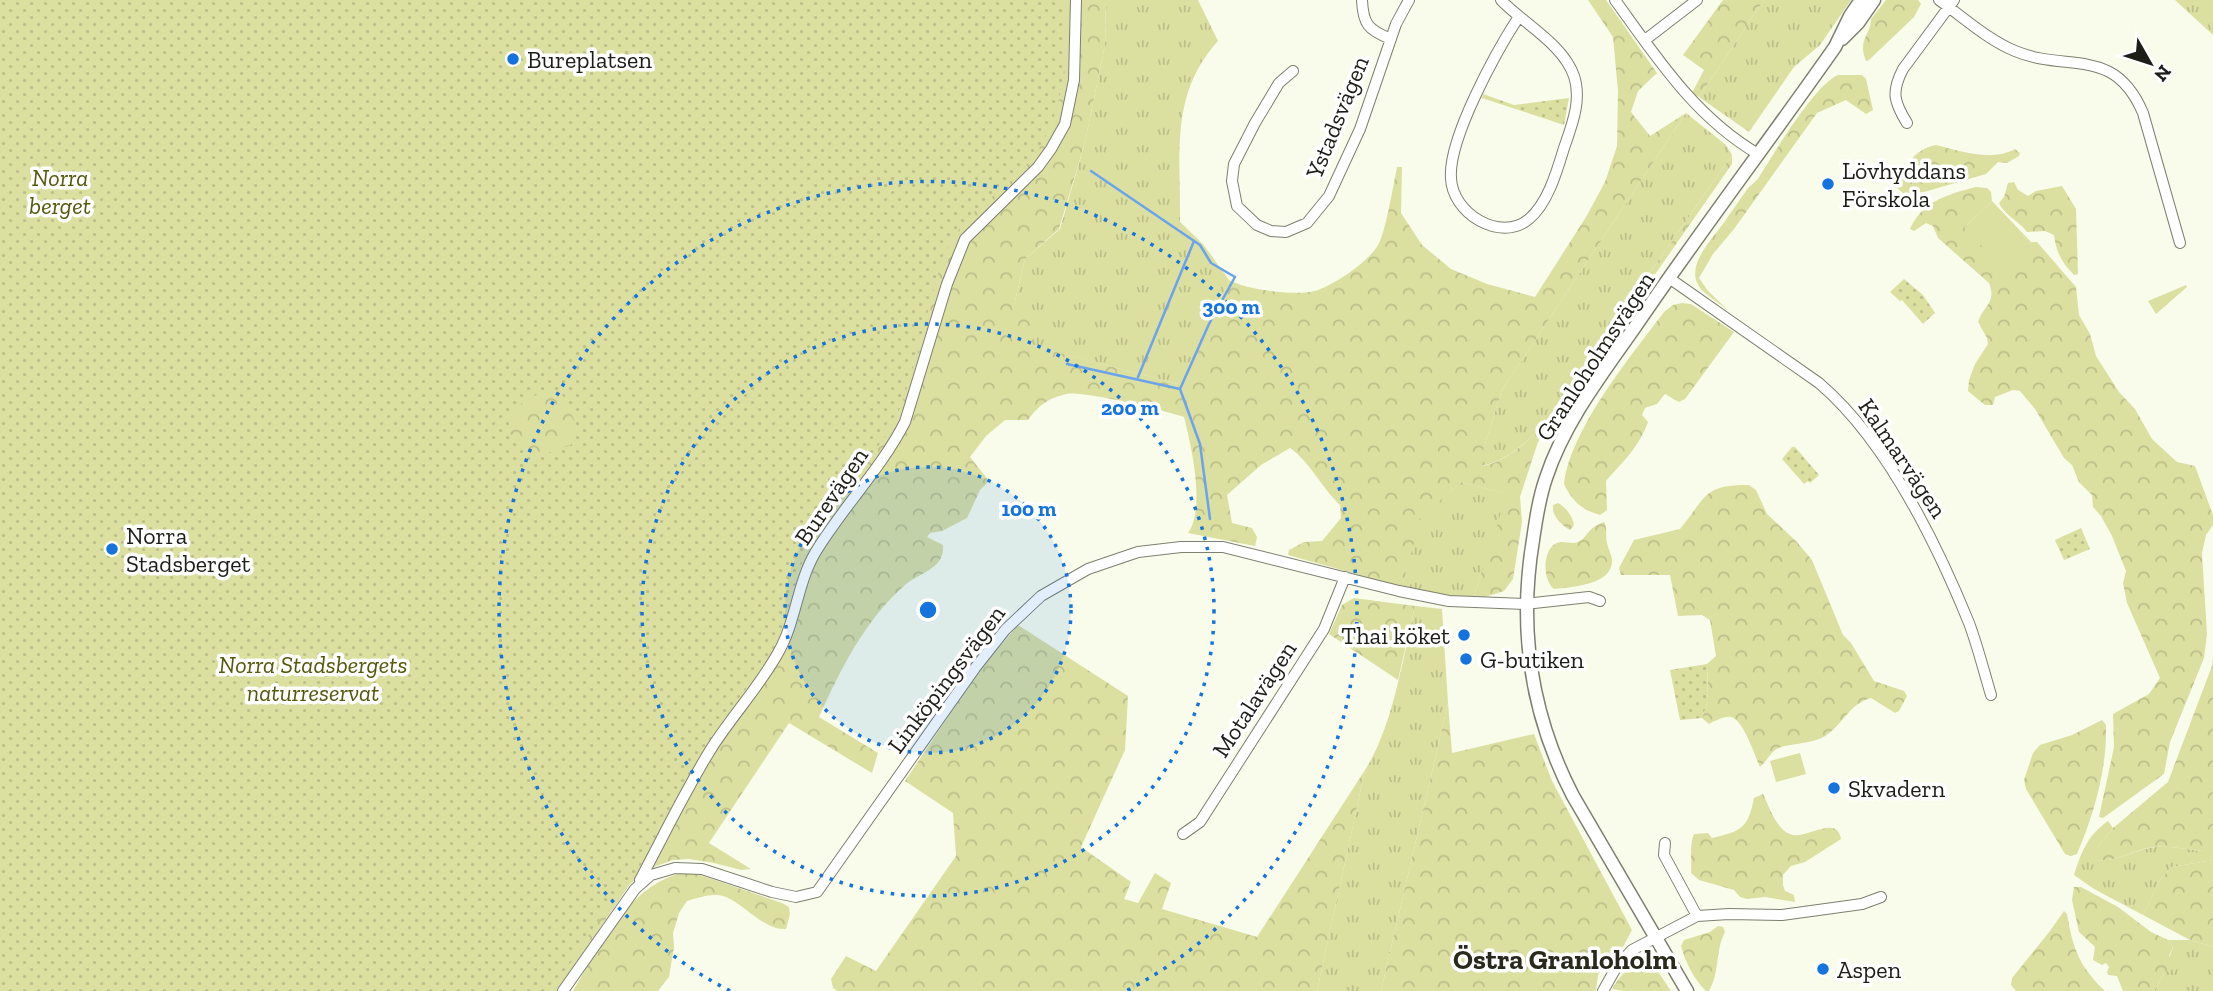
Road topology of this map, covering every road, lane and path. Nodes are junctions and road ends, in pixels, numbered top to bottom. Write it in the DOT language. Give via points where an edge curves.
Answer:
graph roads {
  1 [pos="1076,0"];
  2 [pos="1362,0"];
  3 [pos="1409,0"];
  4 [pos="1502,0"];
  5 [pos="1615,0"];
  6 [pos="1697,0"];
  7 [pos="1861,0"];
  8 [pos="1874,0"];
  9 [pos="1939,0"];
  10 [pos="1951,3"];
  11 [pos="1518,18"];
  12 [pos="1391,39"];
  13 [pos="1645,40"];
  14 [pos="1835,47"];
  15 [pos="1293,71"];
  16 [pos="1907,124"];
  17 [pos="1758,154"];
  18 [pos="2180,243"];
  19 [pos="1669,278"];
  20 [pos="1345,577"];
  21 [pos="1600,601"];
  22 [pos="1525,604"];
  23 [pos="1992,695"];
  24 [pos="1183,835"];
  25 [pos="1665,843"];
  26 [pos="635,889"];
  27 [pos="1881,897"];
  28 [pos="1697,916"];
  29 [pos="1656,938"];
  30 [pos="563,991"];
  31 [pos="1603,991"];
  32 [pos="1687,991"];
  1 -- 26 [label="street, Burevägen" via="1076,52 1065,124 1038,167 965,239 905,422 814,554 778,653 711,749"];
  2 -- 12 [label="street" via="1365,23"];
  3 -- 12 [label="street, Ystadsvägen"];
  4 -- 11 [label="street"];
  5 -- 13 [label="street"];
  6 -- 13 [label="street"];
  7 -- 14 [label="street, Granloholmsvägen"];
  8 -- 14 [label="street, Granloholmsvägen"];
  9 -- 10 [label="street"];
  10 -- 16 [label="street" via="1897,80 1894,90"];
  10 -- 18 [label="street" via="2016,52 2090,64 2128,86 2143,113"];
  11 -- 11 [label="street" via="1563,55 1574,76 1578,99 1543,201 1531,218 1518,226 1498,227 1483,223 1460,206 1451,169 1477,94"];
  12 -- 15 [label="street, Ystadsvägen" via="1360,129 1328,196 1307,223 1286,232 1271,231 1237,206 1231,181 1234,164 1255,123 1279,83"];
  13 -- 17 [label="street" via="1689,99"];
  14 -- 17 [label="street, Granloholmsvägen"];
  17 -- 19 [label="street, Granloholmsvägen"];
  19 -- 22 [label="street, Granloholmsvägen" via="1575,417 1550,465 1535,521"];
  19 -- 23 [label="street, Kalmarvägen" via="1819,383 1856,420 1928,531 1970,626"];
  20 -- 22 [label="street, Linköpingsvägen" via="1450,601"];
  20 -- 24 [label="street, Motalavägen" via="1324,629 1200,822"];
  20 -- 26 [label="street, Linköpingsvägen" via="1223,547 1138,552 1088,569 1041,596 1005,630 817,892 796,897 686,867 651,875"];
  21 -- 22 [label="street, Linköpingsvägen" via="1589,597"];
  22 -- 29 [label="street, Granloholmsvägen" via="1540,715 1560,771"];
  25 -- 28 [label="street" via="1664,855"];
  26 -- 30 [label="street, Burevägen"];
  27 -- 28 [label="street" via="1782,915"];
  28 -- 29 [label="street"];
  29 -- 31 [label="street" via="1632,950"];
  29 -- 32 [label="street, Granloholmsvägen"];
}
